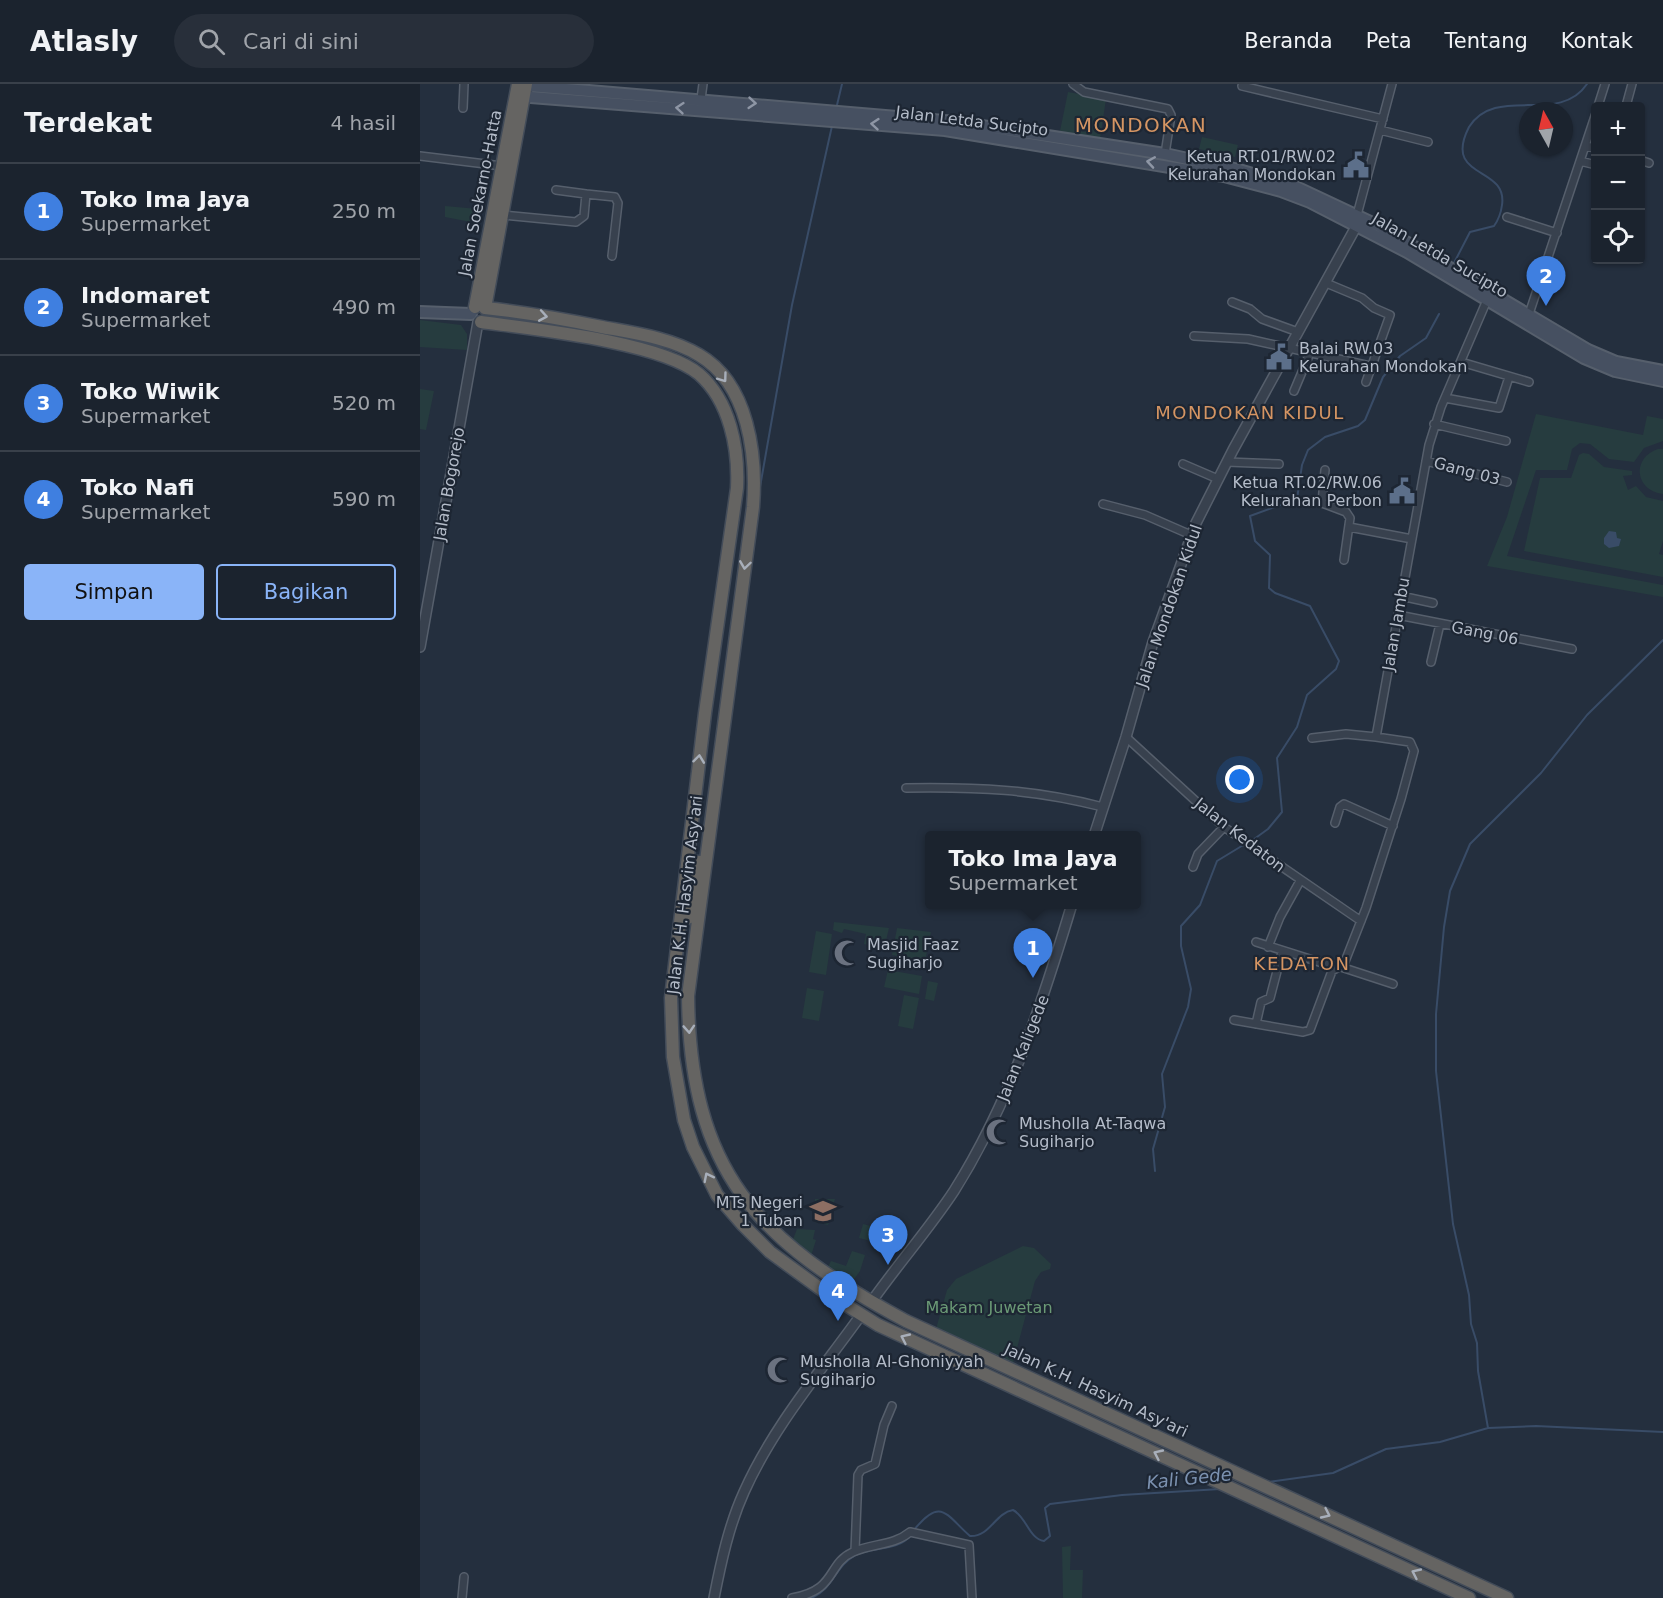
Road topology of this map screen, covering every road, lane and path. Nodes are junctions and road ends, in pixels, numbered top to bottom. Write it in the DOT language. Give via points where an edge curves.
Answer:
graph roads {
  1 [pos="464,84"];
  2 [pos="703,84"];
  3 [pos="1073,84"];
  4 [pos="1392,84"];
  5 [pos="1605,84"];
  6 [pos="1632,84"];
  7 [pos="1242,86"];
  8 [pos="521,88"];
  9 [pos="701,99"];
  10 [pos="1599,102"];
  11 [pos="1627,102"];
  12 [pos="463,108"];
  13 [pos="775,110"];
  14 [pos="1383,119"];
  15 [pos="1591,128"];
  16 [pos="1380,130"];
  17 [pos="1428,142"];
  18 [pos="1585,146"];
  19 [pos="1591,147"];
  20 [pos="1094,148"];
  21 [pos="1165,154"];
  22 [pos="420,156"];
  23 [pos="1580,161"];
  24 [pos="1645,162"];
  25 [pos="1649,163"];
  26 [pos="1591,164"];
  27 [pos="502,166"];
  28 [pos="556,190"];
  29 [pos="586,194"];
  30 [pos="1301,194"];
  31 [pos="1507,218"];
  32 [pos="498,220"];
  33 [pos="1358,220"];
  34 [pos="1557,233"];
  35 [pos="612,256"];
  36 [pos="1430,260"];
  37 [pos="1326,283"];
  38 [pos="1488,300"];
  39 [pos="1232,302"];
  40 [pos="420,312"];
  41 [pos="478,315"];
  42 [pos="1531,319"];
  43 [pos="1298,332"];
  44 [pos="1194,336"];
  45 [pos="1290,348"];
  46 [pos="1310,353"];
  47 [pos="1461,362"];
  48 [pos="1370,366"];
  49 [pos="1663,370"];
  50 [pos="1509,377"];
  51 [pos="1663,381"];
  52 [pos="1366,382"];
  53 [pos="1529,382"];
  54 [pos="1294,391"];
  55 [pos="1445,398"];
  56 [pos="742,413"];
  57 [pos="727,418"];
  58 [pos="1434,424"];
  59 [pos="1506,441"];
  60 [pos="1426,460"];
  61 [pos="1227,462"];
  62 [pos="1183,464"];
  63 [pos="1279,464"];
  64 [pos="1325,470"];
  65 [pos="1218,479"];
  66 [pos="1507,482"];
  67 [pos="1103,504"];
  68 [pos="1349,527"];
  69 [pos="1191,535"];
  70 [pos="1412,538"];
  71 [pos="1344,560"];
  72 [pos="1401,596"];
  73 [pos="424,601"];
  74 [pos="1433,603"];
  75 [pos="1398,615"];
  76 [pos="1440,624"];
  77 [pos="420,647"];
  78 [pos="1572,649"];
  79 [pos="1431,662"];
  80 [pos="1126,737"];
  81 [pos="1376,737"];
  82 [pos="1312,738"];
  83 [pos="720,750"];
  84 [pos="906,788"];
  85 [pos="1103,807"];
  86 [pos="1335,823"];
  87 [pos="1393,826"];
  88 [pos="1224,827"];
  89 [pos="1096,831"];
  90 [pos="688,846"];
  91 [pos="1193,867"];
  92 [pos="703,872"];
  93 [pos="1300,881"];
  94 [pos="1070,909"];
  95 [pos="1361,921"];
  96 [pos="1256,942"];
  97 [pos="1268,947"];
  98 [pos="1282,952"];
  99 [pos="674,961"];
  100 [pos="1338,967"];
  101 [pos="1393,984"];
  102 [pos="1234,1020"];
  103 [pos="1256,1024"];
  104 [pos="872,1301"];
  105 [pos="861,1315"];
  106 [pos="947,1341"];
  107 [pos="1027,1392"];
  108 [pos="892,1406"];
  109 [pos="855,1551"];
  110 [pos="464,1577"];
  111 [pos="462,1598"];
  112 [pos="714,1598"];
  113 [pos="792,1598"];
  114 [pos="972,1598"];
  115 [pos="1469,1598"];
  116 [pos="1507,1598"];
  1 -- 12 [label="street"];
  2 -- 9 [label="street"];
  3 -- 21 [label="street" via="1083,92 1166,107 1171,116"];
  4 -- 14 [label="street"];
  5 -- 10 [label="street"];
  6 -- 11 [label="street"];
  7 -- 14 [label="street"];
  8 -- 9 [label="main road, Jalan Letda Sucipto"];
  13 -- 8 [label="main road, Jalan Letda Sucipto, one-way"];
  8 -- 27 [label="highway, Jalan Soekarno-Hatta"];
  8 -- 32 [label="highway, Jalan Soekarno-Hatta"];
  9 -- 13 [label="main road, Jalan Letda Sucipto, one-way"];
  13 -- 20 [label="main road, Jalan Letda Sucipto" via="926,123"];
  14 -- 16 [label="street"];
  15 -- 18 [label="street"];
  16 -- 17 [label="street"];
  16 -- 33 [label="street"];
  18 -- 19 [label="street"];
  18 -- 23 [label="street"];
  20 -- 21 [label="main road, Jalan Letda Sucipto"];
  30 -- 20 [label="main road, Jalan Letda Sucipto, one-way"];
  21 -- 30 [label="main road, Jalan Letda Sucipto" via="1239,170"];
  22 -- 27 [label="street"];
  23 -- 26 [label="street"];
  23 -- 34 [label="street"];
  24 -- 25 [label="street"];
  27 -- 32 [label="highway, Jalan Soekarno-Hatta"];
  28 -- 29 [label="street"];
  29 -- 32 [label="street" via="584,216 579,221"];
  29 -- 35 [label="street" via="618,200"];
  30 -- 33 [label="main road, Jalan Letda Sucipto"];
  31 -- 34 [label="street"];
  32 -- 41 [label="highway, Jalan Soekarno-Hatta"];
  33 -- 36 [label="main road, Jalan Letda Sucipto"];
  33 -- 37 [label="street, Jalan Mondokan Kidul"];
  34 -- 42 [label="street"];
  36 -- 38 [label="main road, Jalan Letda Sucipto"];
  36 -- 42 [label="main road, Jalan Letda Sucipto"];
  37 -- 43 [label="street, Jalan Mondokan Kidul"];
  37 -- 48 [label="street" via="1390,315"];
  38 -- 42 [label="main road, Jalan Letda Sucipto"];
  38 -- 47 [label="street, Jalan Jambu"];
  39 -- 43 [label="street" via="1262,319"];
  40 -- 41 [label="main road"];
  41 -- 56 [label="highway, Jalan K.H. Hasyim Asy'ari, one-way" via="633,333 686,349 706,359 718,371"];
  41 -- 57 [label="highway, Jalan K.H. Hasyim Asy'ari" via="671,359 703,378"];
  41 -- 73 [label="street, Jalan Bogorejo"];
  42 -- 49 [label="main road, Jalan Letda Sucipto" via="1605,358"];
  42 -- 51 [label="main road, Jalan Letda Sucipto" via="1604,367"];
  43 -- 45 [label="street, Jalan Mondokan Kidul"];
  44 -- 45 [label="street" via="1248,339"];
  45 -- 46 [label="street"];
  45 -- 61 [label="street, Jalan Mondokan Kidul"];
  46 -- 48 [label="street"];
  46 -- 54 [label="street"];
  47 -- 50 [label="street"];
  47 -- 55 [label="street, Jalan Jambu"];
  48 -- 52 [label="street"];
  50 -- 53 [label="street"];
  50 -- 55 [label="street" via="1499,408"];
  55 -- 58 [label="street, Jalan Jambu"];
  56 -- 57 [label="highway"];
  56 -- 83 [label="highway, Jalan K.H. Hasyim Asy'ari, one-way" via="753,451 755,486"];
  90 -- 57 [label="highway, Jalan K.H. Hasyim Asy'ari, one-way" via="737,488 737,455"];
  58 -- 59 [label="street"];
  58 -- 60 [label="street, Jalan Jambu"];
  60 -- 66 [label="street, Gang 03"];
  60 -- 70 [label="street, Jalan Jambu"];
  61 -- 63 [label="street"];
  61 -- 65 [label="street, Jalan Mondokan Kidul"];
  62 -- 65 [label="street"];
  64 -- 68 [label="street" via="1322,503 1348,513"];
  65 -- 69 [label="street, Jalan Mondokan Kidul"];
  67 -- 69 [label="street" via="1152,518"];
  68 -- 70 [label="street"];
  68 -- 71 [label="street"];
  69 -- 80 [label="street, Jalan Mondokan Kidul" via="1153,642"];
  70 -- 72 [label="street, Jalan Jambu"];
  72 -- 74 [label="street"];
  72 -- 75 [label="street, Jalan Jambu"];
  73 -- 77 [label="street, Jalan Bogorejo"];
  75 -- 76 [label="street, Gang 06"];
  75 -- 81 [label="street, Jalan Jambu"];
  76 -- 78 [label="street, Gang 06"];
  76 -- 79 [label="street"];
  80 -- 85 [label="street"];
  80 -- 88 [label="street, Jalan Kedaton"];
  81 -- 82 [label="street" via="1346,734"];
  81 -- 87 [label="street" via="1410,742 1414,747"];
  83 -- 90 [label="highway" via="710,764 697,854 691,854"];
  83 -- 92 [label="highway, Jalan K.H. Hasyim Asy'ari"];
  84 -- 85 [label="street" via="1008,789"];
  85 -- 89 [label="street"];
  86 -- 87 [label="street" via="1344,804"];
  87 -- 95 [label="street"];
  88 -- 91 [label="street" via="1198,854"];
  88 -- 93 [label="street, Jalan Kedaton"];
  90 -- 99 [label="highway, Jalan K.H. Hasyim Asy'ari"];
  92 -- 99 [label="highway" via="702,862 697,862 683,948"];
  92 -- 104 [label="highway, Jalan K.H. Hasyim Asy'ari, one-way" via="688,1014 695,1080 709,1132 727,1172 761,1219 804,1258"];
  93 -- 95 [label="street, Jalan Kedaton"];
  93 -- 97 [label="street"];
  94 -- 104 [label="street, Jalan Kaligede" via="1028,1045 1001,1104 954,1190"];
  95 -- 100 [label="street"];
  96 -- 97 [label="street"];
  97 -- 98 [label="street"];
  98 -- 100 [label="street"];
  98 -- 103 [label="street" via="1270,998 1261,1002"];
  105 -- 99 [label="highway, Jalan K.H. Hasyim Asy'ari, one-way" via="770,1251 730,1212 708,1179 688,1132 675,1071 671,1012"];
  100 -- 101 [label="street"];
  100 -- 103 [label="street" via="1308,1031"];
  102 -- 103 [label="street"];
  104 -- 106 [label="highway, Jalan K.H. Hasyim Asy'ari"];
  107 -- 105 [label="highway, Jalan K.H. Hasyim Asy'ari, one-way"];
  105 -- 112 [label="street" via="780,1428 750,1480 729,1534"];
  106 -- 107 [label="highway" via="957,1352 1036,1388 1034,1393"];
  106 -- 116 [label="highway, Jalan K.H. Hasyim Asy'ari, one-way"];
  115 -- 107 [label="highway, Jalan K.H. Hasyim Asy'ari, one-way"];
  108 -- 109 [label="street" via="876,1464 858,1475"];
  109 -- 113 [label="street" via="817,1592"];
  109 -- 114 [label="street" via="899,1541 914,1533 969,1545"];
  110 -- 111 [label="street"];
}
